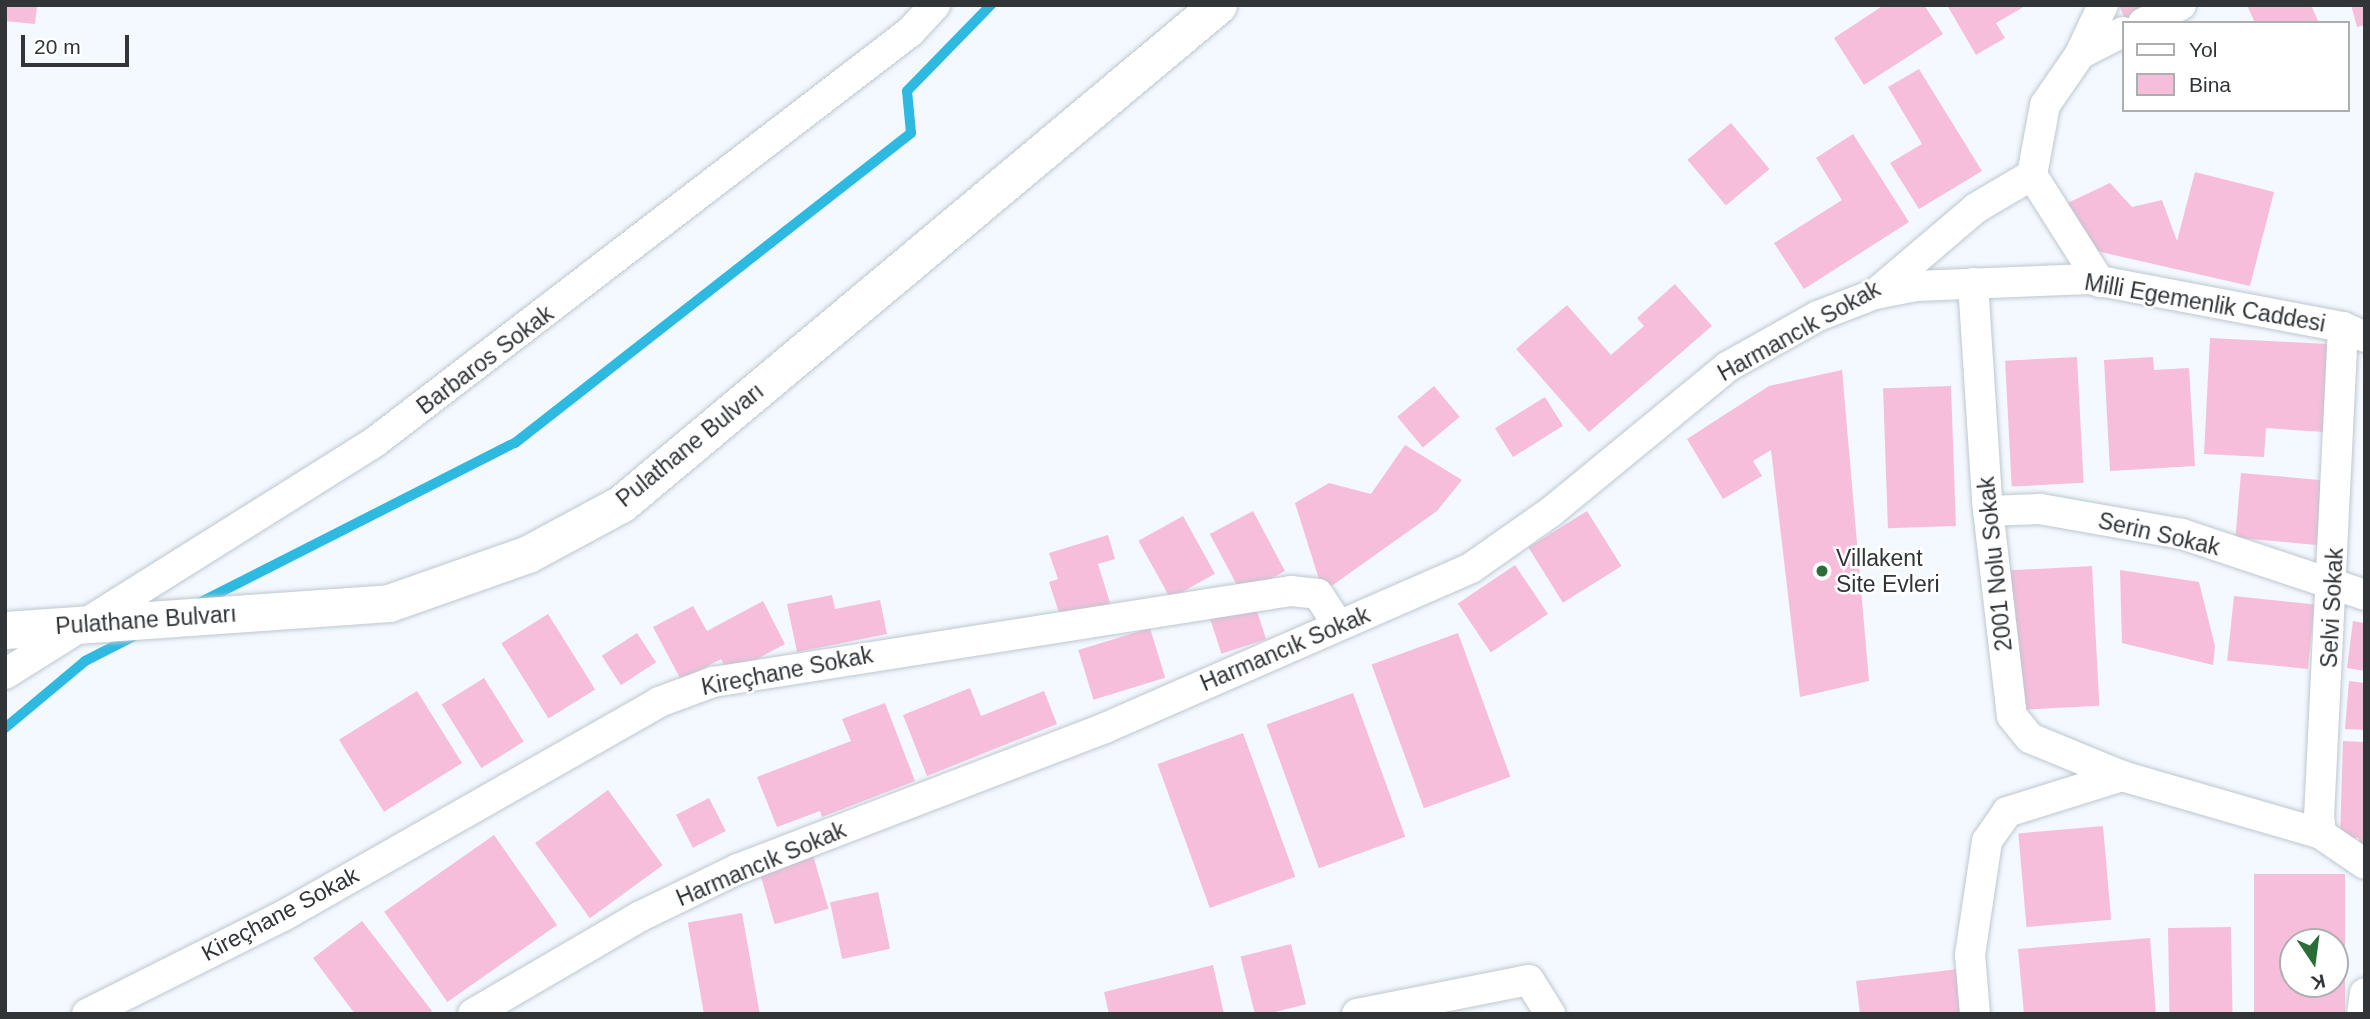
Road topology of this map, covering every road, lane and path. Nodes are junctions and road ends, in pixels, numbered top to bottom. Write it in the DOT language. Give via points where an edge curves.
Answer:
graph roads {
  1 [pos="935,5"];
  2 [pos="1218,5"];
  3 [pos="2103,5"];
  4 [pos="2181,5"];
  5 [pos="2147,21"];
  6 [pos="2122,33"];
  7 [pos="2080,54"];
  8 [pos="2032,175"];
  9 [pos="2101,282"];
  10 [pos="1973,284"];
  11 [pos="1875,294"];
  12 [pos="2354,332"];
  13 [pos="1988,511"];
  14 [pos="2334,584"];
  15 [pos="2365,595"];
  16 [pos="83,625"];
  17 [pos="1338,625"];
  18 [pos="5,630"];
  19 [pos="5,674"];
  20 [pos="2122,776"];
  21 [pos="2321,834"];
  22 [pos="2365,864"];
  23 [pos="2365,993"];
  24 [pos="86,1014"];
  25 [pos="472,1014"];
  26 [pos="1357,1014"];
  27 [pos="1550,1014"];
  28 [pos="1975,1014"];
  29 [pos="2362,1014"];
  1 -- 16 [label="street, Barbaros Sokak" via="899,40 376,441"];
  2 -- 16 [label="street, Pulathane Bulvarı" via="621,504 528,554 389,603"];
  3 -- 7 [label="street"];
  4 -- 5 [label="street"];
  6 -- 7 [label="street"];
  7 -- 8 [label="street" via="2045,106"];
  8 -- 9 [label="street"];
  8 -- 11 [label="street, Harmancık Sokak" via="1976,208"];
  9 -- 10 [label="street, Milli Egemenlik Caddesi"];
  9 -- 12 [label="street, Milli Egemenlik Caddesi"];
  10 -- 11 [label="street, Milli Egemenlik Caddesi"];
  10 -- 13 [label="street, 2001 Nolu Sokak"];
  11 -- 17 [label="street, Harmancık Sokak" via="1818,316 1727,367 1552,511 1471,568"];
  12 -- 14 [label="street, Selvi Sokak"];
  13 -- 14 [label="street, Serin Sokak" via="2040,509 2182,534"];
  13 -- 20 [label="street, 2001 Nolu Sokak" via="2012,716 2030,738"];
  14 -- 15 [label="street, Serin Sokak"];
  14 -- 21 [label="street, Selvi Sokak"];
  16 -- 18 [label="street, Pulathane Bulvarı"];
  16 -- 19 [label="street, Barbaros Sokak"];
  17 -- 24 [label="street, Kireçhane Sokak" via="1318,594 1291,591 713,682 659,702 283,916"];
  17 -- 25 [label="street, Harmancık Sokak" via="1105,728 738,869 641,916"];
  20 -- 21 [label="street, 2001 Nolu Sokak"];
  20 -- 28 [label="street" via="2007,812 1987,841 1970,955"];
  21 -- 22 [label="street"];
  23 -- 29 [label="street"];
  26 -- 27 [label="street" via="1529,981"];
}
